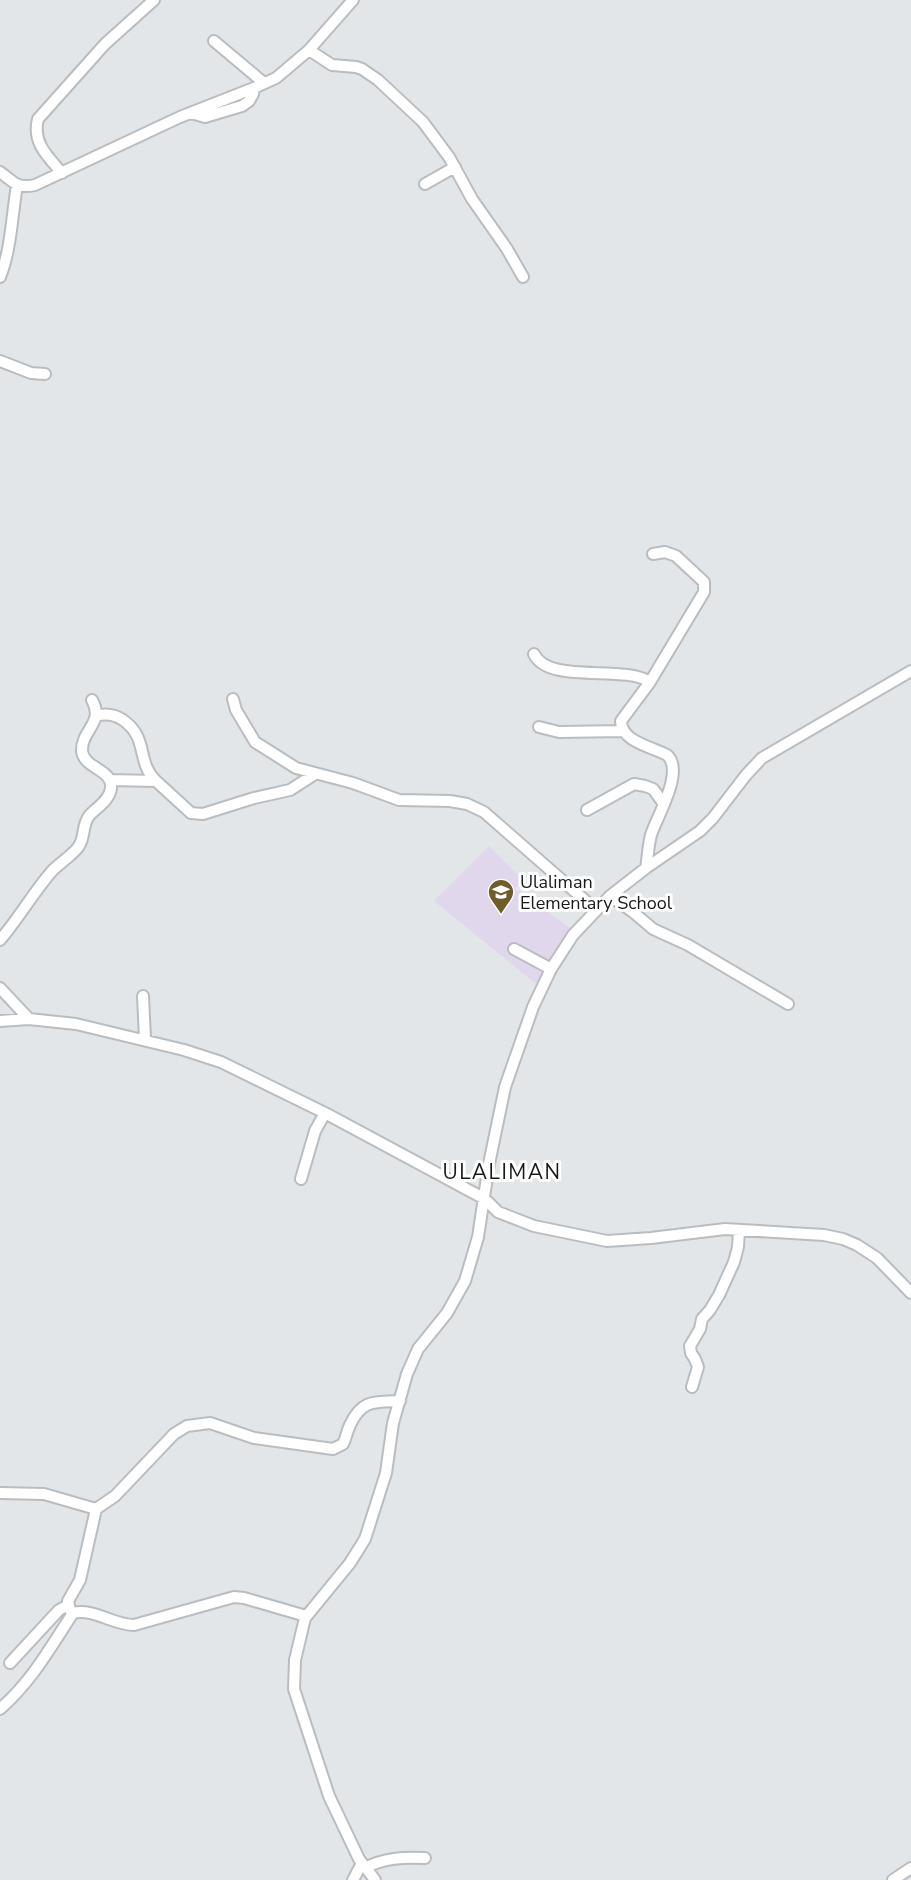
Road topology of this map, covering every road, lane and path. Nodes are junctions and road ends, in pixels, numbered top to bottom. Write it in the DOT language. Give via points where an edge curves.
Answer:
graph roads {
  1 [pos="154,0"];
  2 [pos="353,0"];
  3 [pos="214,41"];
  4 [pos="309,50"];
  5 [pos="259,86"];
  6 [pos="454,167"];
  7 [pos="0,172"];
  8 [pos="62,173"];
  9 [pos="425,184"];
  10 [pos="17,185"];
  11 [pos="524,277"];
  12 [pos="0,278"];
  13 [pos="0,361"];
  14 [pos="45,374"];
  15 [pos="653,554"];
  16 [pos="534,654"];
  17 [pos="911,671"];
  18 [pos="650,682"];
  19 [pos="233,699"];
  20 [pos="92,700"];
  21 [pos="96,716"];
  22 [pos="539,727"];
  23 [pos="623,731"];
  24 [pos="315,774"];
  25 [pos="110,780"];
  26 [pos="156,781"];
  27 [pos="664,804"];
  28 [pos="586,810"];
  29 [pos="646,868"];
  30 [pos="610,896"];
  31 [pos="596,910"];
  32 [pos="0,940"];
  33 [pos="514,948"];
  34 [pos="551,969"];
  35 [pos="0,988"];
  36 [pos="143,996"];
  37 [pos="788,1004"];
  38 [pos="29,1019"];
  39 [pos="0,1021"];
  40 [pos="145,1039"];
  41 [pos="325,1113"];
  42 [pos="301,1179"];
  43 [pos="485,1199"];
  44 [pos="739,1230"];
  45 [pos="911,1293"];
  46 [pos="692,1387"];
  47 [pos="400,1401"];
  48 [pos="0,1493"];
  49 [pos="96,1509"];
  50 [pos="70,1609"];
  51 [pos="306,1616"];
  52 [pos="10,1664"];
  53 [pos="0,1709"];
  54 [pos="425,1858"];
  55 [pos="363,1866"];
  56 [pos="911,1868"];
  57 [pos="354,1880"];
  58 [pos="375,1880"];
  59 [pos="893,1880"];
  1 -- 8 [label="street" via="105,44 38,119 38,142"];
  2 -- 4 [label="street"];
  3 -- 5 [label="street"];
  4 -- 5 [label="street" via="276,78"];
  4 -- 6 [label="street" via="332,65 356,67 378,80 423,122"];
  5 -- 8 [label="street"];
  6 -- 9 [label="street"];
  6 -- 11 [label="street"];
  7 -- 10 [label="street"];
  8 -- 10 [label="street" via="35,185"];
  10 -- 12 [label="street" via="8,255"];
  13 -- 14 [label="street"];
  15 -- 18 [label="street" via="671,553 700,577 705,587"];
  16 -- 18 [label="street" via="538,662 553,668 639,676"];
  17 -- 29 [label="street" via="762,758 700,831"];
  18 -- 23 [label="street" via="621,721"];
  19 -- 24 [label="street" via="255,742 296,768"];
  20 -- 21 [label="street"];
  21 -- 25 [label="street" via="82,752 86,761"];
  21 -- 26 [label="street" via="111,714 134,729 145,765"];
  22 -- 23 [label="street" via="559,732"];
  23 -- 27 [label="street" via="671,758 673,771"];
  24 -- 26 [label="street" via="290,790 203,814 191,813"];
  24 -- 31 [label="street" via="404,801 450,801 477,808"];
  25 -- 26 [label="street"];
  25 -- 32 [label="street" via="110,793 88,818 79,848 38,888"];
  27 -- 28 [label="street" via="653,789 634,784"];
  27 -- 29 [label="street" via="650,837"];
  29 -- 30 [label="street"];
  30 -- 31 [label="street"];
  30 -- 37 [label="street" via="653,928"];
  31 -- 34 [label="street" via="573,935"];
  33 -- 34 [label="street"];
  34 -- 43 [label="street" via="533,1006 505,1087"];
  35 -- 38 [label="street"];
  36 -- 40 [label="street"];
  38 -- 39 [label="street"];
  38 -- 40 [label="street" via="76,1024"];
  40 -- 41 [label="street" via="221,1062"];
  41 -- 42 [label="street" via="315,1131"];
  41 -- 43 [label="street"];
  43 -- 44 [label="street" via="498,1212 534,1226 607,1241"];
  43 -- 47 [label="street" via="465,1281 447,1313 418,1349 406,1374"];
  44 -- 45 [label="street" via="798,1232 843,1239 877,1258"];
  44 -- 46 [label="street" via="734,1262 690,1346 698,1367"];
  47 -- 49 [label="street" via="370,1403 361,1408 343,1444 333,1449 255,1438 210,1423 188,1426 174,1434 115,1496"];
  47 -- 51 [label="street" via="389,1441 386,1473 365,1539"];
  48 -- 49 [label="street" via="44,1494"];
  49 -- 50 [label="street"];
  50 -- 51 [label="street" via="135,1625 234,1597"];
  50 -- 52 [label="street" via="61,1608"];
  50 -- 53 [label="street" via="30,1678"];
  51 -- 55 [label="street" via="295,1660 294,1689 329,1796"];
  54 -- 55 [label="street" via="391,1859"];
  55 -- 57 [label="street"];
  55 -- 58 [label="street"];
  56 -- 59 [label="street"];
}
